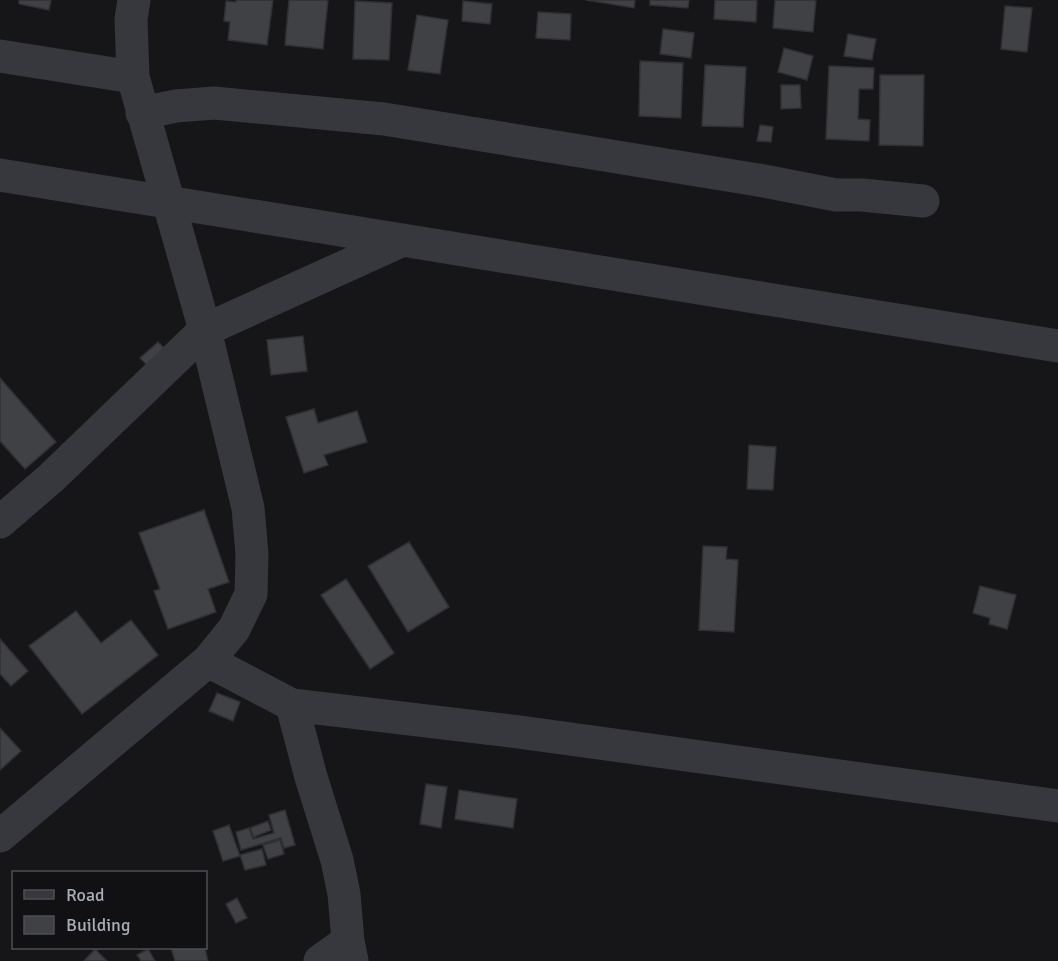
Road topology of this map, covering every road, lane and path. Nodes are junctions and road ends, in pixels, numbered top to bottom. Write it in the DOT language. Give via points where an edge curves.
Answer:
graph roads {
  1 [pos="134,0"];
  2 [pos="0,56"];
  3 [pos="133,77"];
  4 [pos="142,113"];
  5 [pos="0,175"];
  6 [pos="923,201"];
  7 [pos="168,203"];
  8 [pos="403,240"];
  9 [pos="205,330"];
  10 [pos="1058,346"];
  11 [pos="0,522"];
  12 [pos="208,661"];
  13 [pos="292,705"];
  14 [pos="1058,806"];
  15 [pos="0,836"];
  16 [pos="350,951"];
  17 [pos="320,961"];
  1 -- 3 [label="street"];
  2 -- 3 [label="street"];
  3 -- 4 [label="street"];
  4 -- 6 [label="street" via="214,104 384,119 836,195"];
  4 -- 7 [label="street"];
  5 -- 7 [label="street"];
  7 -- 8 [label="street"];
  7 -- 9 [label="street"];
  8 -- 9 [label="street"];
  8 -- 10 [label="street"];
  9 -- 11 [label="street"];
  9 -- 12 [label="street" via="248,508 252,554 251,594 234,629"];
  12 -- 13 [label="street"];
  12 -- 15 [label="street"];
  13 -- 14 [label="street"];
  13 -- 16 [label="street" via="337,860"];
  16 -- 17 [label="street"];
}
